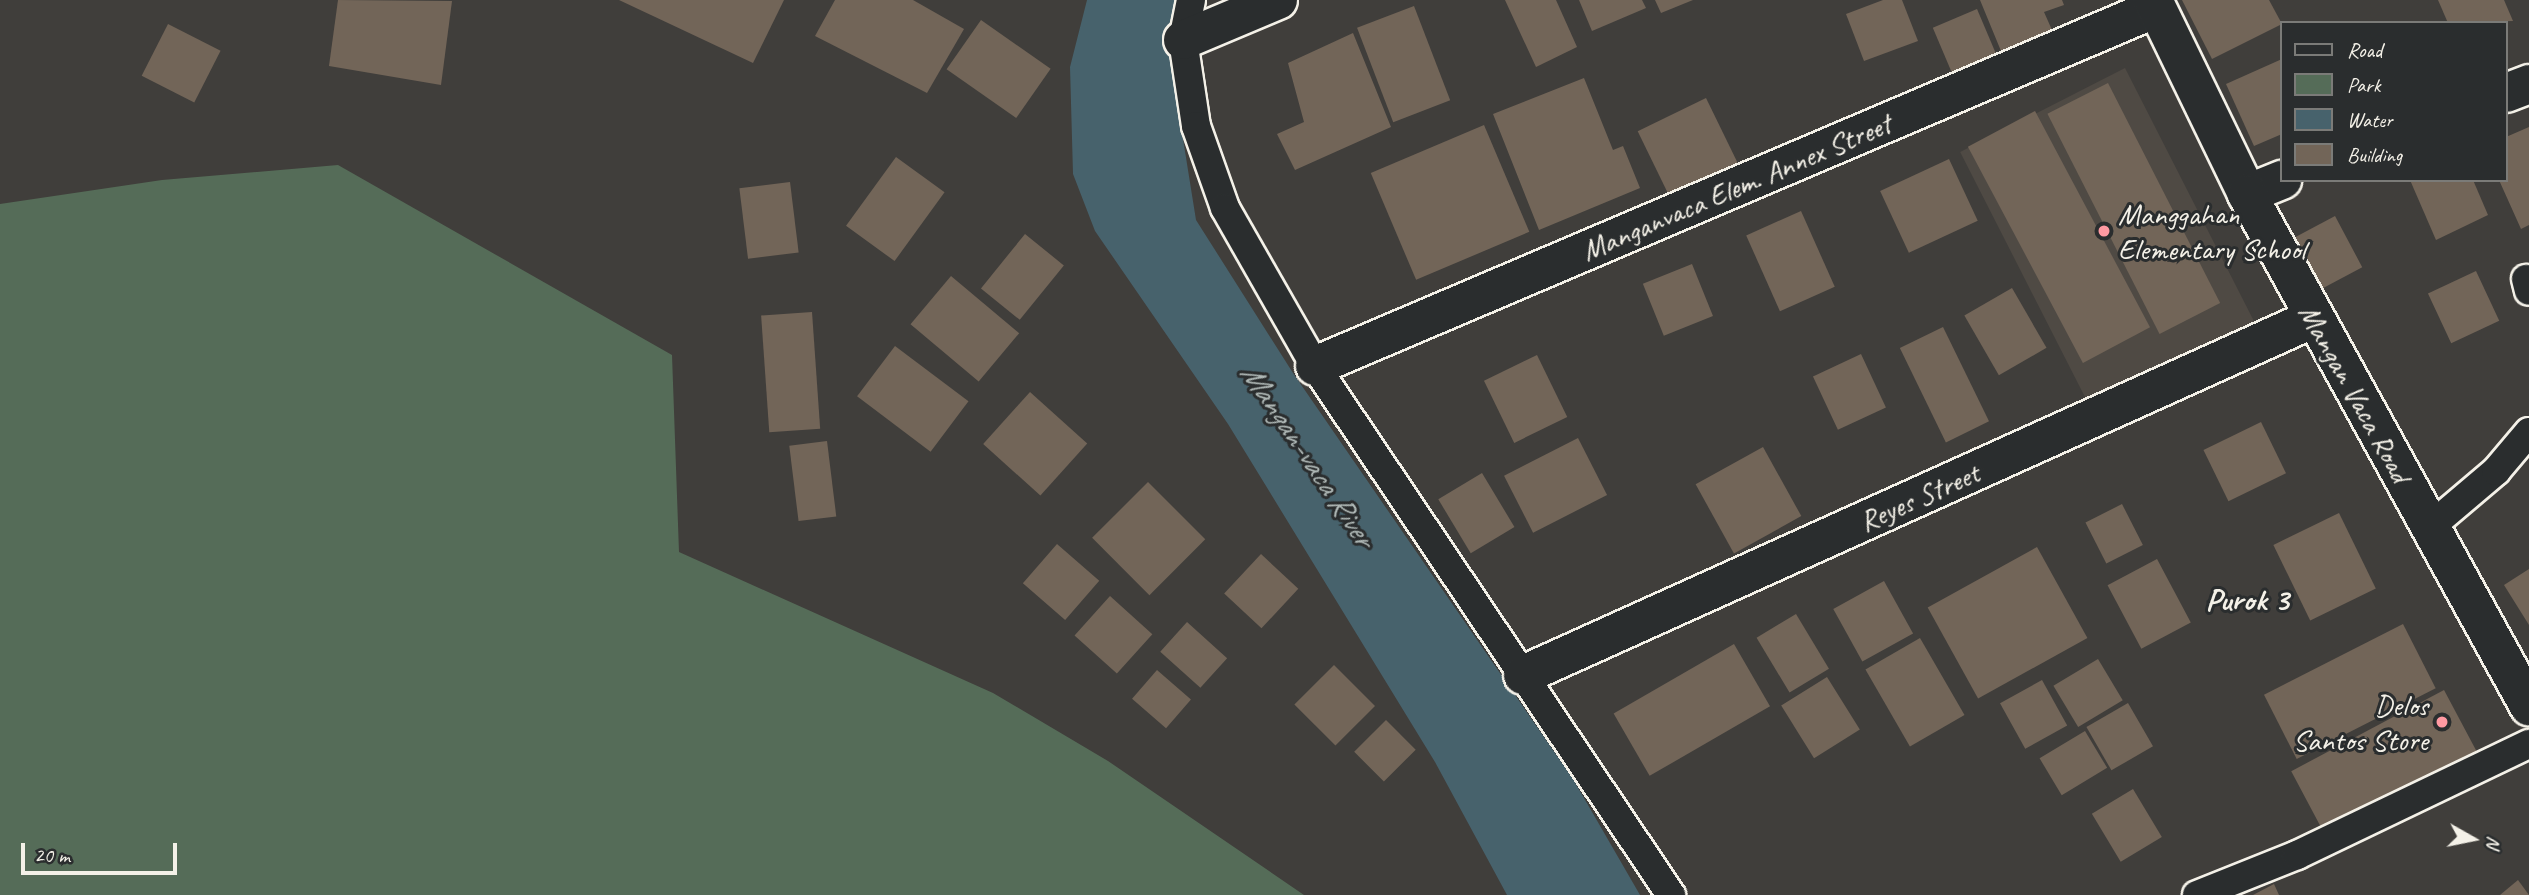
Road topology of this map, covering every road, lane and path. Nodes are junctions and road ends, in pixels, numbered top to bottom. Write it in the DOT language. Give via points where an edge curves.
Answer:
graph roads {
  1 [pos="1191,0"];
  2 [pos="1278,0"];
  3 [pos="2154,4"];
  4 [pos="1183,40"];
  5 [pos="2529,84"];
  6 [pos="2508,92"];
  7 [pos="2280,181"];
  8 [pos="2247,194"];
  9 [pos="2314,318"];
  10 [pos="1315,366"];
  11 [pos="2529,432"];
  12 [pos="2430,527"];
  13 [pos="1523,675"];
  14 [pos="2529,706"];
  15 [pos="2529,744"];
  16 [pos="1671,895"];
  17 [pos="2197,895"];
  1 -- 4 [label="lane"];
  2 -- 4 [label="street"];
  3 -- 8 [label="street, Mangan Vaca Road"];
  3 -- 10 [label="street, Manganvaca Elem. Annex Street"];
  4 -- 10 [label="lane" via="1196,126 1225,208"];
  5 -- 6 [label="street"];
  7 -- 8 [label="street"];
  8 -- 9 [label="street, Mangan Vaca Road"];
  9 -- 12 [label="street, Mangan Vaca Road"];
  9 -- 13 [label="street, Reyes Street"];
  10 -- 13 [label="lane"];
  11 -- 12 [label="lane" via="2496,471"];
  12 -- 14 [label="street, Mangan Vaca Road"];
  13 -- 16 [label="lane"];
  15 -- 17 [label="lane"];
}
